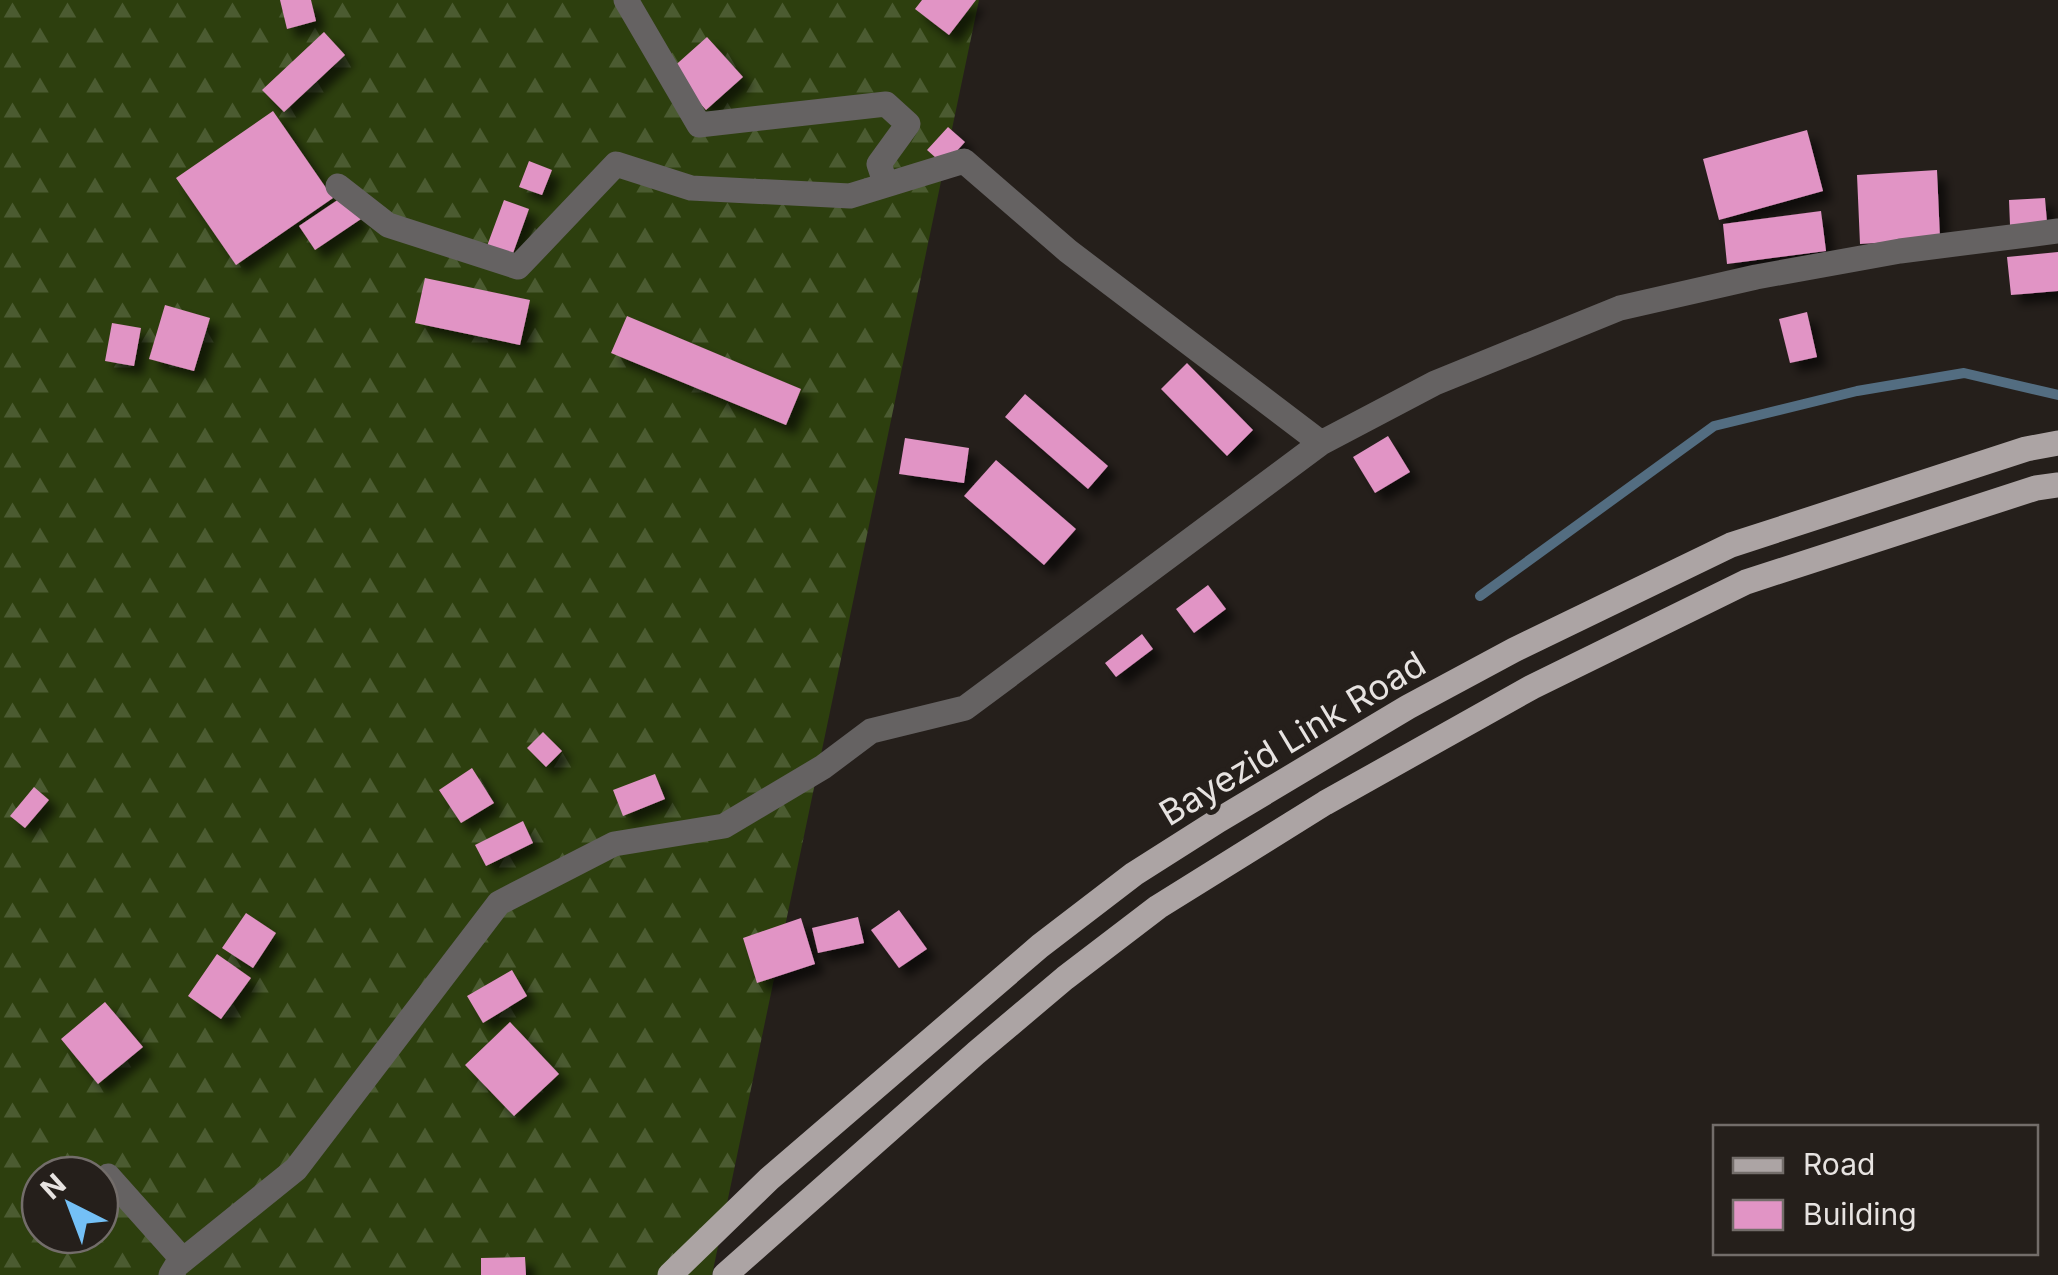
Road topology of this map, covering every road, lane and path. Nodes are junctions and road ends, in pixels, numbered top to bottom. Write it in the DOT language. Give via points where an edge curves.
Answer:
graph roads {
  1 [pos="626,0"];
  2 [pos="886,185"];
  3 [pos="338,186"];
  4 [pos="2058,231"];
  5 [pos="1322,443"];
  6 [pos="2058,444"];
  7 [pos="2058,485"];
  8 [pos="120,1192"];
  9 [pos="177,1268"];
  10 [pos="670,1275"];
  11 [pos="726,1275"];
  1 -- 2 [label="street" via="700,125 886,104 908,124 879,164"];
  2 -- 3 [label="street" via="850,196 691,188 616,164 518,267 388,225"];
  2 -- 5 [label="street" via="964,161 1068,250"];
  4 -- 5 [label="street" via="1900,251 1620,308 1435,383"];
  5 -- 9 [label="street" via="964,708 871,731 724,826 614,844 499,903 296,1169"];
  6 -- 10 [label="main road, Bayezid Link Road" via="1731,544 1514,650 1304,768 1134,874 1040,946 769,1179"];
  7 -- 11 [label="main road, Bayezid Link Road" via="1746,582 1532,687 1324,803 1158,908 1065,978"];
  8 -- 9 [label="street"];
}
